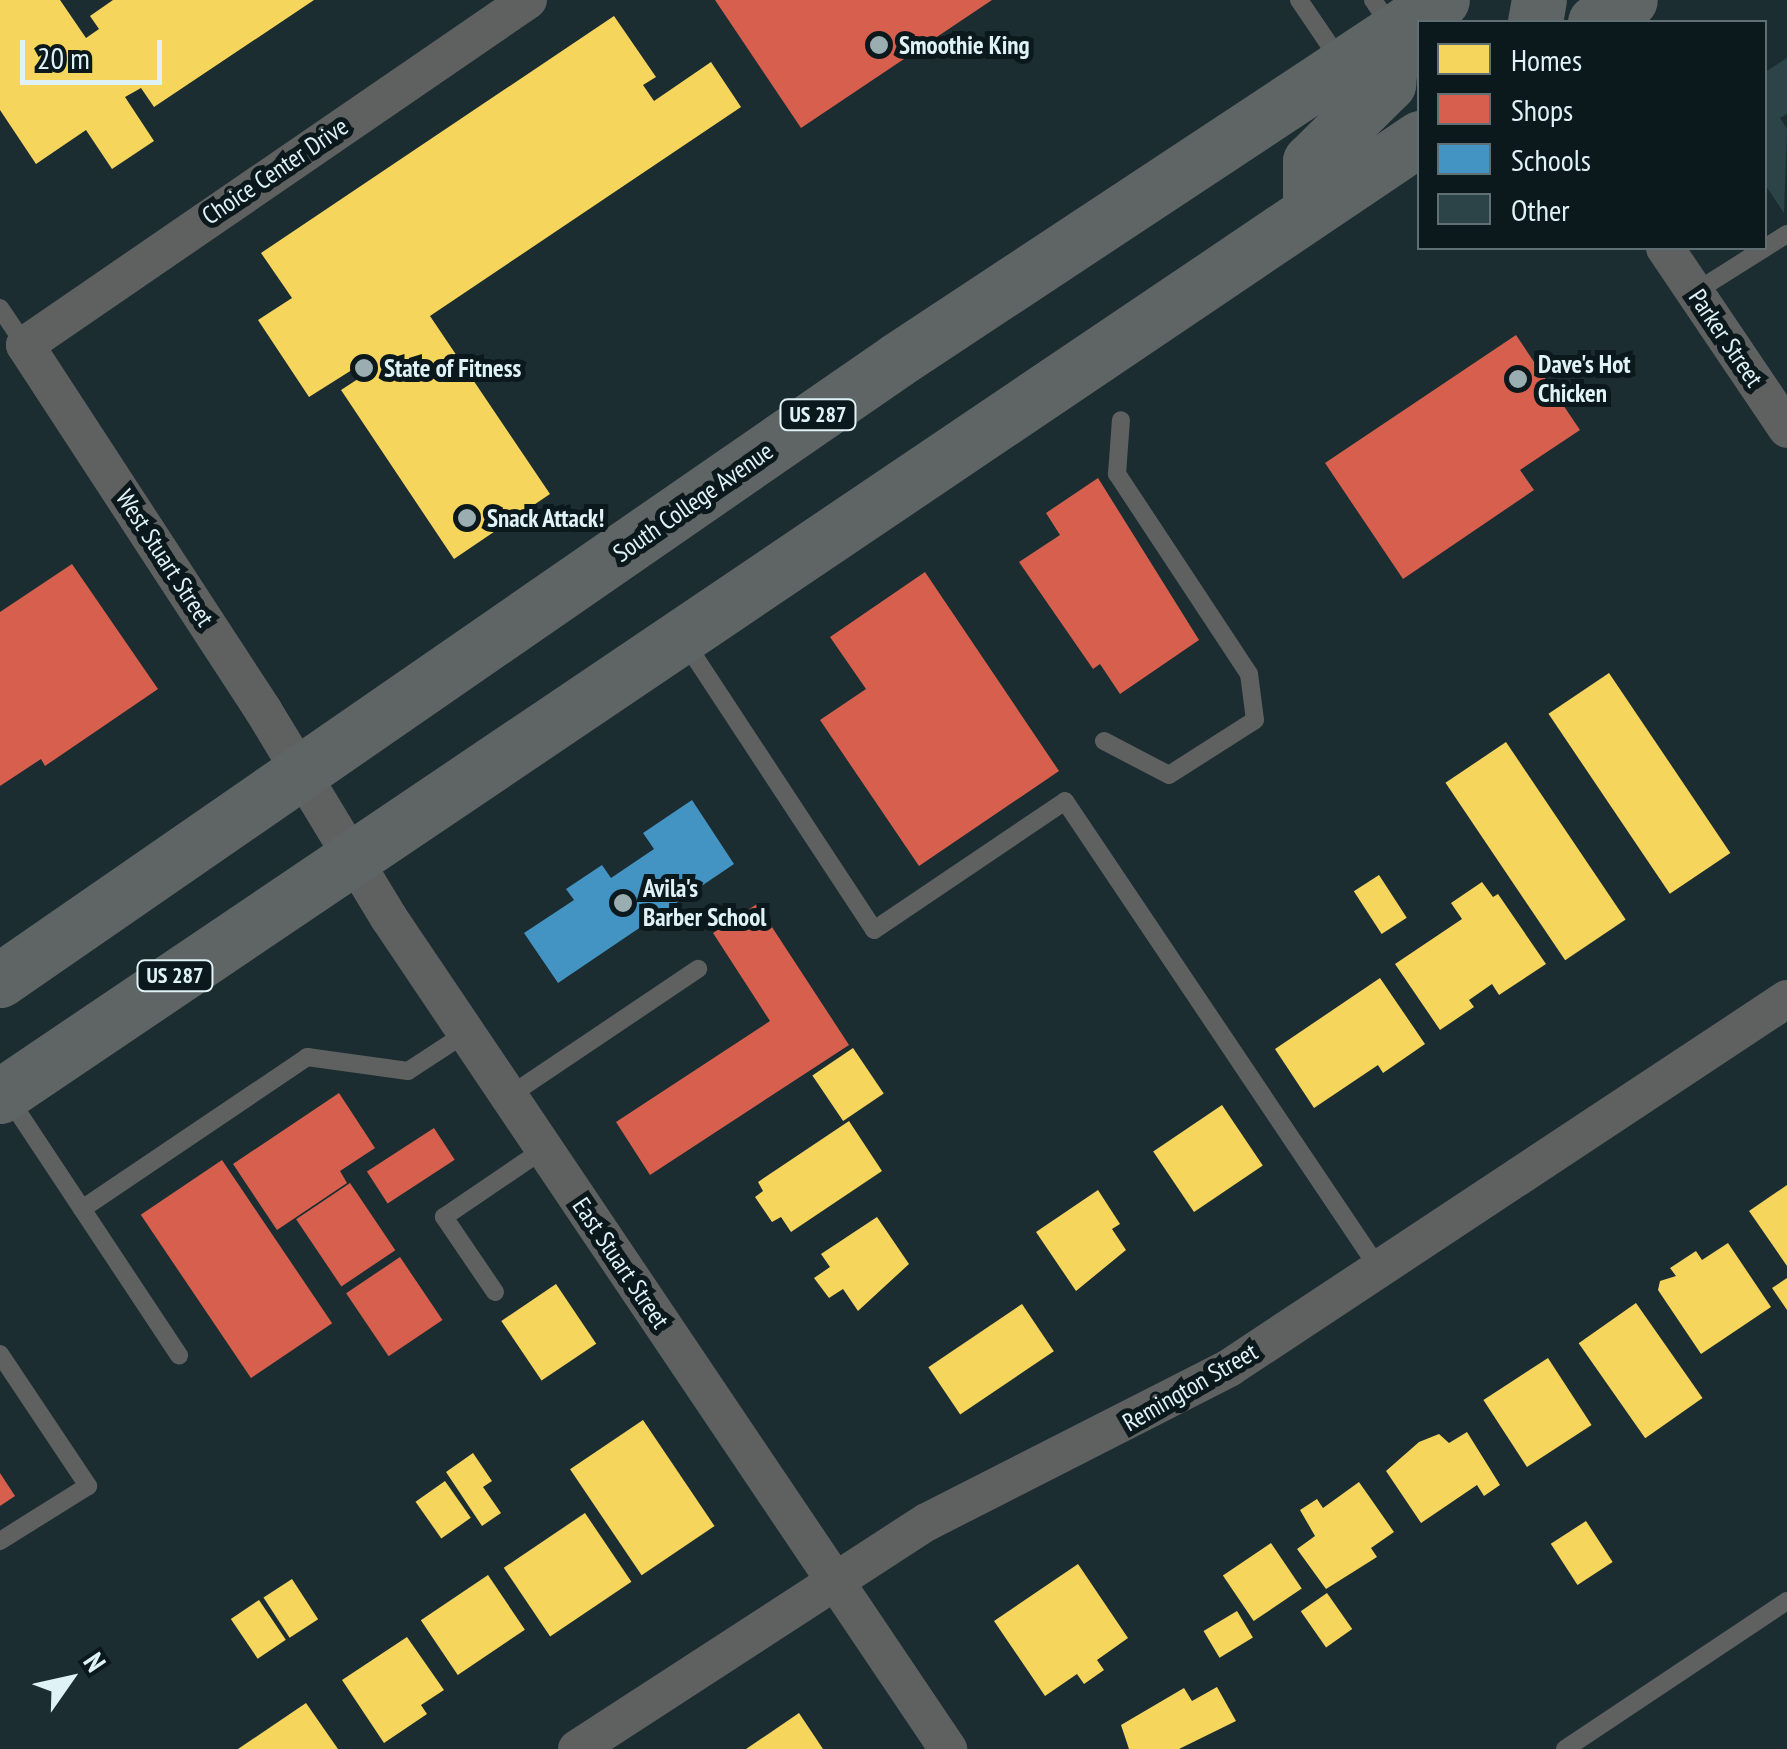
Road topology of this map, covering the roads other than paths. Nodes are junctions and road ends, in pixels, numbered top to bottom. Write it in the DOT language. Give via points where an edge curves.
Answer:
graph roads {
  1 [pos="528,0"];
  2 [pos="1299,0"];
  3 [pos="1442,0"];
  4 [pos="1630,0"];
  5 [pos="1383,16"];
  6 [pos="1598,20"];
  7 [pos="1344,66"];
  8 [pos="1417,140"];
  9 [pos="1310,211"];
  10 [pos="1666,250"];
  11 [pos="1762,250"];
  12 [pos="1695,292"];
  13 [pos="0,308"];
  14 [pos="26,345"];
  15 [pos="1121,420"];
  16 [pos="1785,420"];
  17 [pos="680,634"];
  18 [pos="1104,741"];
  19 [pos="300,774"];
  20 [pos="351,858"];
  21 [pos="698,969"];
  22 [pos="0,980"];
  23 [pos="1787,998"];
  24 [pos="466,1033"];
  25 [pos="2,1094"];
  26 [pos="509,1096"];
  27 [pos="544,1149"];
  28 [pos="82,1209"];
  29 [pos="1379,1268"];
  30 [pos="495,1292"];
  31 [pos="0,1354"];
  32 [pos="180,1354"];
  33 [pos="0,1541"];
  34 [pos="835,1580"];
  35 [pos="1787,1601"];
  36 [pos="576,1749"];
  37 [pos="948,1749"];
  38 [pos="1565,1749"];
  1 -- 14 [label="street, Choice Center Drive"];
  2 -- 7 [label="lane"];
  3 -- 5 [label="highway, South College Avenue / US 287"];
  4 -- 6 [label="highway"];
  5 -- 7 [label="highway, South College Avenue / US 287"];
  5 -- 9 [label="highway" via="1388,84 1310,161"];
  7 -- 19 [label="highway, South College Avenue / US 287" via="897,360"];
  8 -- 9 [label="highway, US 287"];
  9 -- 17 [label="highway, US 287"];
  10 -- 12 [label="street, Parker Street"];
  11 -- 12 [label="lane"];
  12 -- 16 [label="street, Parker Street"];
  13 -- 14 [label="lane"];
  14 -- 19 [label="street, West Stuart Street"];
  15 -- 18 [label="lane" via="1117,474 1249,674 1255,720 1169,774"];
  17 -- 20 [label="highway, US 287"];
  17 -- 29 [label="lane" via="874,930 1065,802"];
  19 -- 20 [label="street, East Stuart Street"];
  19 -- 22 [label="highway, South College Avenue / US 287"];
  20 -- 24 [label="street, East Stuart Street"];
  20 -- 25 [label="highway, US 287"];
  21 -- 26 [label="lane"];
  23 -- 29 [label="street, Remington Street"];
  24 -- 26 [label="street, East Stuart Street"];
  24 -- 28 [label="lane" via="408,1071 307,1056"];
  25 -- 28 [label="lane"];
  26 -- 27 [label="street, East Stuart Street"];
  27 -- 30 [label="lane" via="444,1216"];
  27 -- 34 [label="street, East Stuart Street"];
  28 -- 32 [label="lane"];
  29 -- 34 [label="street, Remington Street" via="1229,1368 926,1522"];
  31 -- 33 [label="lane" via="88,1486"];
  34 -- 36 [label="street, Remington Street"];
  34 -- 37 [label="street, East Stuart Street"];
  35 -- 38 [label="lane"];
}
